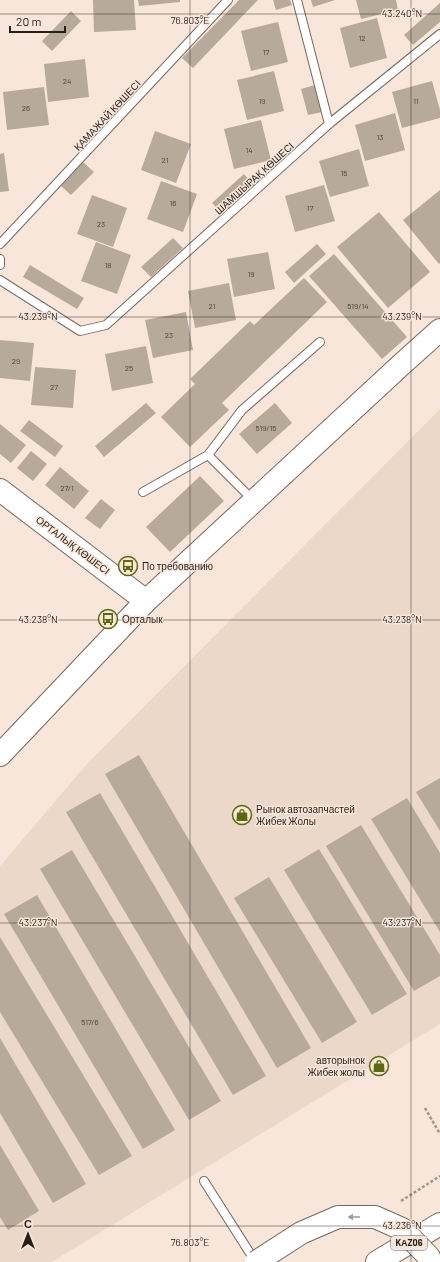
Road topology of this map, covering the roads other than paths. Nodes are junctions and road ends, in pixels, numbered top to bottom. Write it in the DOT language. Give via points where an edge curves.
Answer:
graph roads {
  1 [pos="228,0"];
  2 [pos="297,0"];
  3 [pos="440,34"];
  4 [pos="329,124"];
  5 [pos="0,244"];
  6 [pos="0,259"];
  7 [pos="0,265"];
  8 [pos="0,280"];
  9 [pos="440,330"];
  10 [pos="320,342"];
  11 [pos="208,454"];
  12 [pos="0,490"];
  13 [pos="143,492"];
  14 [pos="254,500"];
  15 [pos="146,601"];
  16 [pos="0,755"];
  17 [pos="204,1181"];
  18 [pos="440,1224"];
  19 [pos="256,1262"];
  20 [pos="377,1262"];
  21 [pos="431,1262"];
  1 -- 5 [label="lane, ҚАМАЖАЙ КӨШЕСІ"];
  2 -- 4 [label="lane"];
  3 -- 4 [label="lane, ШАМШЫРАҚ КӨШЕСІ"];
  4 -- 8 [label="lane, ШАМШЫРАҚ КӨШЕСІ" via="106,324 80,331"];
  6 -- 7 [label="lane"];
  9 -- 14 [label="main road"];
  10 -- 11 [label="lane" via="242,410"];
  11 -- 13 [label="lane"];
  11 -- 14 [label="lane"];
  12 -- 15 [label="main road, ОРТАЛЫҚ КӨШЕСІ"];
  14 -- 15 [label="main road"];
  15 -- 16 [label="main road"];
  17 -- 19 [label="lane"];
  18 -- 20 [label="main road, KАZ06"];
  21 -- 19 [label="main road, one-way, bridge" via="402,1229 374,1217 338,1217 300,1233"];
}
